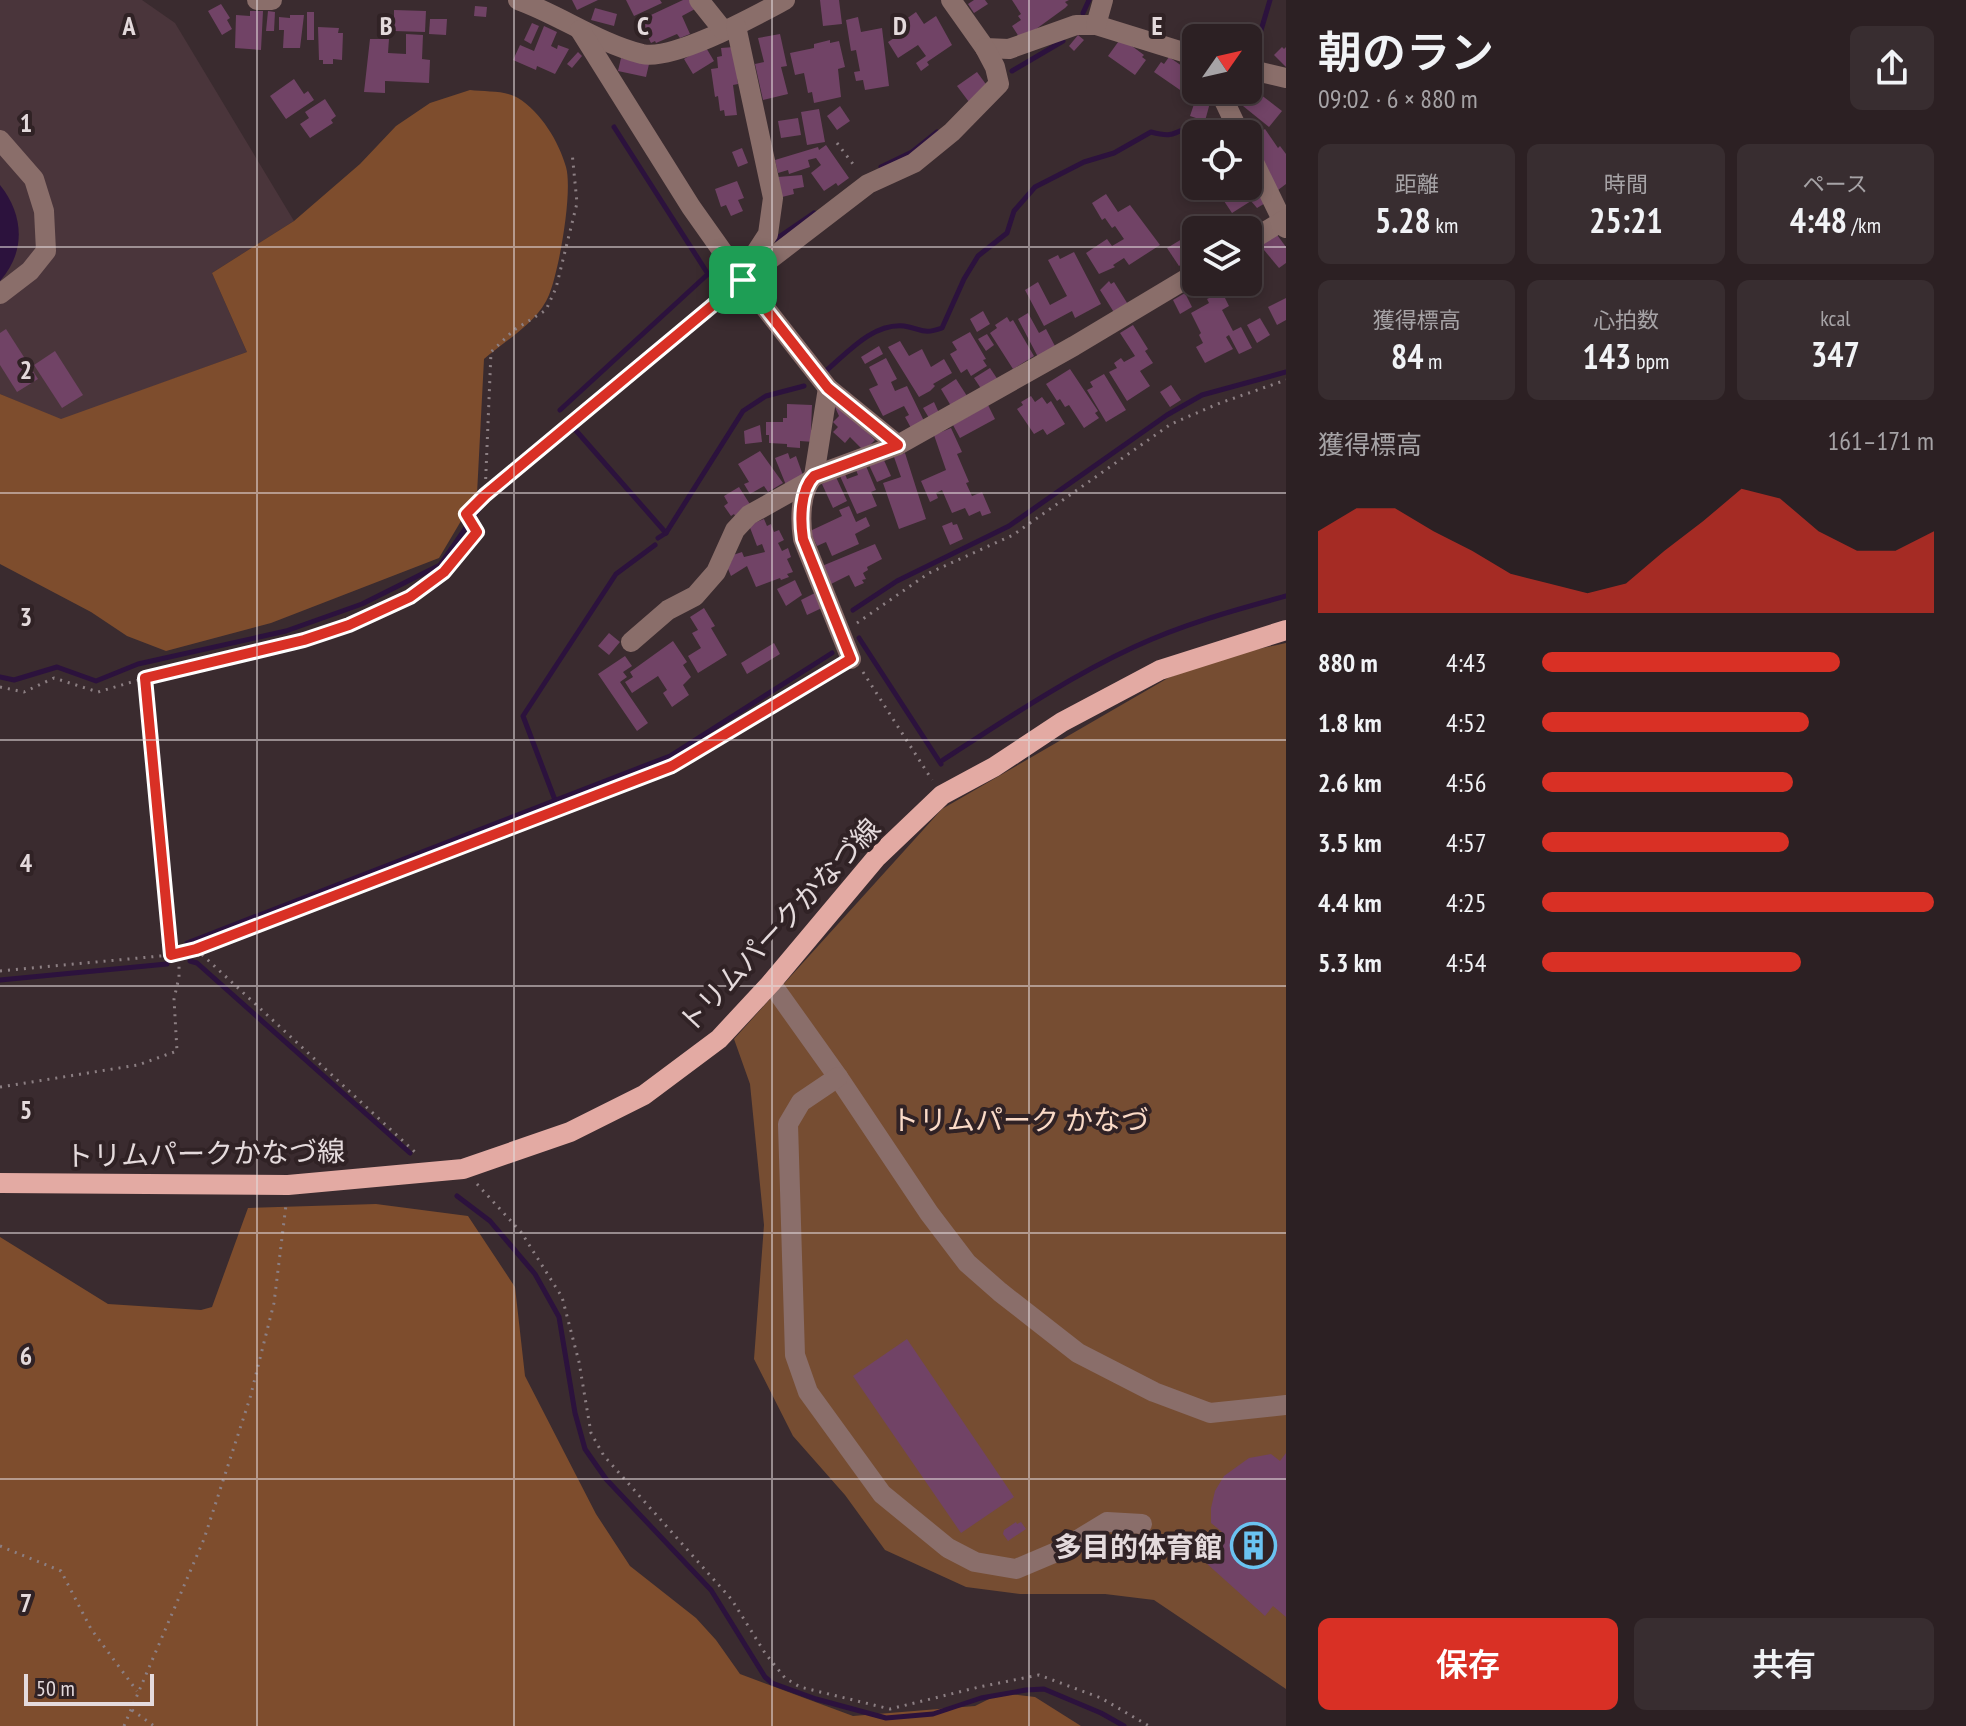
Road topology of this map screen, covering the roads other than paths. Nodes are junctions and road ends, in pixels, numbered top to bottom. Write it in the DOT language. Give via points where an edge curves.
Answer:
graph roads {
  1 [pos="257,0"];
  2 [pos="272,0"];
  3 [pos="518,0"];
  4 [pos="699,0"];
  5 [pos="785,0"];
  6 [pos="951,0"];
  7 [pos="1103,0"];
  8 [pos="1096,25"];
  9 [pos="730,28"];
  10 [pos="580,30"];
  11 [pos="985,48"];
  12 [pos="1182,52"];
  13 [pos="1262,72"];
  14 [pos="1286,78"];
  15 [pos="0,140"];
  16 [pos="1262,178"];
  17 [pos="1285,223"];
  18 [pos="1262,235"];
  19 [pos="740,276"];
  20 [pos="1182,281"];
  21 [pos="0,294"];
  22 [pos="828,388"];
  23 [pos="898,445"];
  24 [pos="811,479"];
  25 [pos="1286,630"];
  26 [pos="631,642"];
  27 [pos="855,663"];
  28 [pos="771,983"];
  29 [pos="838,1077"];
  30 [pos="0,1183"];
  31 [pos="1286,1405"];
  32 [pos="1142,1524"];
  1 -- 2 [label="street"];
  3 -- 10 [label="street"];
  4 -- 9 [label="street"];
  5 -- 9 [label="street"];
  6 -- 11 [label="street"];
  7 -- 8 [label="street"];
  8 -- 11 [label="street" via="1076,25 1009,49"];
  8 -- 12 [label="street"];
  9 -- 10 [label="street" via="672,52 645,55"];
  9 -- 19 [label="street" via="773,198 768,234"];
  10 -- 19 [label="street"];
  11 -- 19 [label="street" via="999,84 952,132 914,163 868,184"];
  13 -- 14 [label="street"];
  15 -- 21 [label="street" via="34,179 44,211 46,251"];
  16 -- 17 [label="street"];
  17 -- 18 [label="street"];
  19 -- 22 [label="street"];
  20 -- 23 [label="street"];
  22 -- 23 [label="street"];
  22 -- 24 [label="street"];
  23 -- 24 [label="street"];
  24 -- 26 [label="street" via="749,515 735,530 716,572 695,596 668,610"];
  24 -- 27 [label="street" via="800,521 803,539"];
  25 -- 28 [label="main road, トリムパークかなづ線" via="1160,670 942,795 876,858"];
  28 -- 29 [label="street"];
  28 -- 30 [label="main road, トリムパークかなづ線" via="719,1039 644,1095 570,1132 463,1169 288,1185"];
  29 -- 31 [label="street" via="967,1263 1078,1353 1154,1392 1210,1413"];
  29 -- 32 [label="street" via="801,1102 788,1124 795,1355 808,1392 882,1494 948,1548 975,1562 1016,1569 1107,1522"];
}
